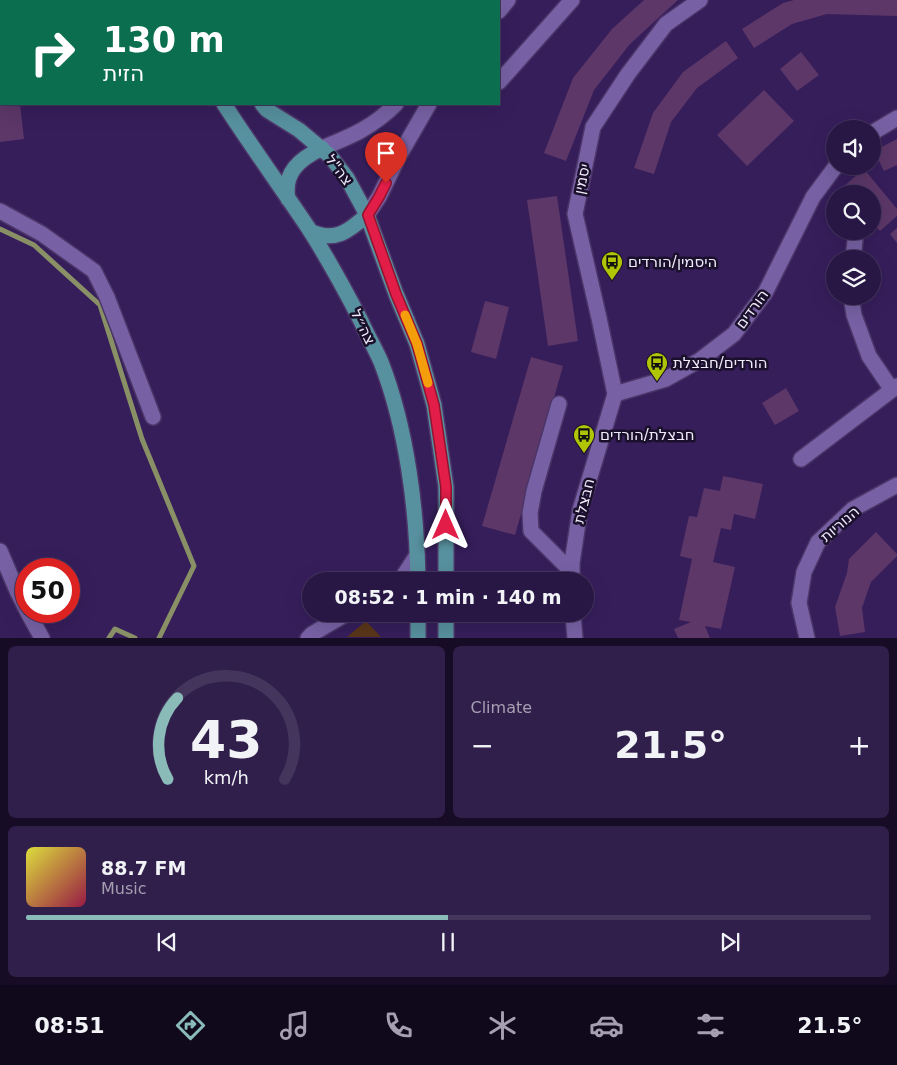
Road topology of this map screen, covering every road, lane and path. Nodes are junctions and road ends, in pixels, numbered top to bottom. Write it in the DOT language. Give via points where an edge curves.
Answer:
graph roads {
  1 [pos="508,0"];
  2 [pos="572,0"];
  3 [pos="700,0"];
  4 [pos="500,10"];
  5 [pos="500,81"];
  6 [pos="225,105"];
  7 [pos="263,105"];
  8 [pos="395,105"];
  9 [pos="428,105"];
  10 [pos="897,118"];
  11 [pos="881,128"];
  12 [pos="322,148"];
  13 [pos="829,175"];
  14 [pos="288,199"];
  15 [pos="0,211"];
  16 [pos="368,215"];
  17 [pos="310,230"];
  18 [pos="855,241"];
  19 [pos="854,250"];
  20 [pos="852,305"];
  21 [pos="895,388"];
  22 [pos="615,394"];
  23 [pos="558,404"];
  24 [pos="153,417"];
  25 [pos="801,459"];
  26 [pos="897,485"];
  27 [pos="0,551"];
  28 [pos="417,555"];
  29 [pos="406,572"];
  30 [pos="418,572"];
  31 [pos="446,572"];
  32 [pos="568,572"];
  33 [pos="572,572"];
  34 [pos="15,586"];
  35 [pos="332,622"];
  36 [pos="418,622"];
  37 [pos="446,622"];
  38 [pos="574,622"];
  39 [pos="34,623"];
  40 [pos="42,638"];
  41 [pos="308,638"];
  42 [pos="418,638"];
  43 [pos="446,638"];
  44 [pos="575,638"];
  45 [pos="808,638"];
  1 -- 4 [label="street"];
  2 -- 5 [label="street"];
  3 -- 22 [label="street, יסמין" via="666,24 593,127 575,214"];
  6 -- 14 [label="main road, צה״ל"];
  7 -- 12 [label="main road, צה\"ל"];
  8 -- 12 [label="street" via="374,124"];
  9 -- 16 [label="street"];
  10 -- 11 [label="street"];
  12 -- 14 [label="main road" via="303,159 291,174"];
  12 -- 16 [label="main road, צה\"ל" via="348,178"];
  13 -- 22 [label="street, הורדים" via="813,197 765,293 734,334 700,360 666,379"];
  14 -- 17 [label="main road, צה״ל"];
  15 -- 24 [label="street" via="42,234 94,271"];
  16 -- 17 [label="main road" via="348,231 334,236"];
  16 -- 31 [label="main road, צה\"ל" via="417,344 434,405 446,487"];
  17 -- 28 [label="main road, צה״ל" via="381,361 397,412 412,487"];
  18 -- 19 [label="street"];
  20 -- 21 [label="street" via="869,356"];
  21 -- 25 [label="street"];
  22 -- 33 [label="street, חבצלת" via="580,510"];
  23 -- 32 [label="street" via="534,491 531,531"];
  26 -- 45 [label="street, הנוריות" via="854,509 818,542 804,572 799,603"];
  27 -- 34 [label="street"];
  28 -- 29 [label="street"];
  28 -- 30 [label="main road, צה״ל"];
  35 -- 41 [label="street"];
  36 -- 42 [label="main road"];
  37 -- 43 [label="main road"];
  38 -- 44 [label="street"];
  39 -- 40 [label="street"];
}
